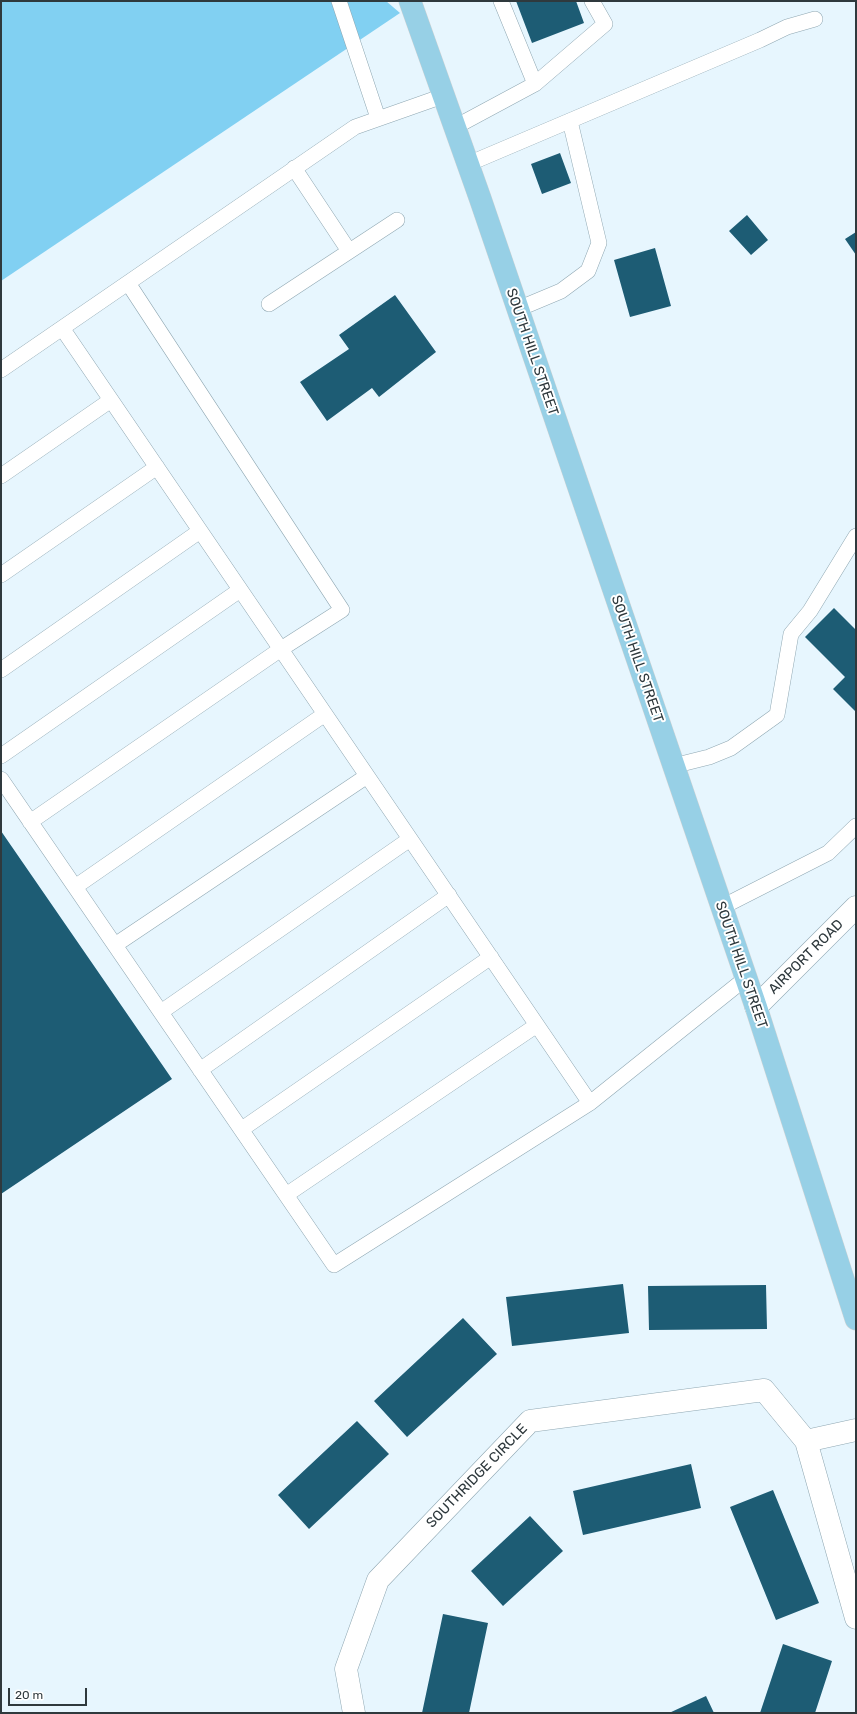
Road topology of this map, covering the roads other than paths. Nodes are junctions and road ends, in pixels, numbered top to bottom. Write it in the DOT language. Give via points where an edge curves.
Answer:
graph roads {
  1 [pos="339,1"];
  2 [pos="410,1"];
  3 [pos="501,1"];
  4 [pos="592,1"];
  5 [pos="815,19"];
  6 [pos="535,84"];
  7 [pos="443,96"];
  8 [pos="378,118"];
  9 [pos="570,121"];
  10 [pos="455,127"];
  11 [pos="468,164"];
  12 [pos="294,168"];
  13 [pos="397,220"];
  14 [pos="349,251"];
  15 [pos="128,283"];
  16 [pos="269,304"];
  17 [pos="518,309"];
  18 [pos="62,328"];
  19 [pos="1,370"];
  20 [pos="111,400"];
  21 [pos="157,467"];
  22 [pos="1,476"];
  23 [pos="200,531"];
  24 [pos="856,536"];
  25 [pos="1,575"];
  26 [pos="240,590"];
  27 [pos="281,649"];
  28 [pos="1,670"];
  29 [pos="325,714"];
  30 [pos="1,756"];
  31 [pos="674,766"];
  32 [pos="367,776"];
  33 [pos="1,779"];
  34 [pos="30,822"];
  35 [pos="856,826"];
  36 [pos="410,838"];
  37 [pos="75,887"];
  38 [pos="448,895"];
  39 [pos="722,907"];
  40 [pos="856,907"];
  41 [pos="115,945"];
  42 [pos="491,957"];
  43 [pos="746,978"];
  44 [pos="756,1007"];
  45 [pos="161,1012"];
  46 [pos="537,1025"];
  47 [pos="200,1070"];
  48 [pos="590,1103"];
  49 [pos="242,1129"];
  50 [pos="286,1195"];
  51 [pos="856,1319"];
  52 [pos="856,1430"];
  53 [pos="806,1441"];
  54 [pos="856,1618"];
  55 [pos="354,1713"];
  1 -- 8 [label="lane"];
  2 -- 7 [label="main road, SOUTH HILL STREET"];
  3 -- 6 [label="lane"];
  4 -- 6 [label="lane" via="605,24"];
  5 -- 9 [label="lane" via="787,27"];
  6 -- 10 [label="lane"];
  7 -- 8 [label="lane"];
  7 -- 10 [label="main road, SOUTH HILL STREET"];
  8 -- 12 [label="lane" via="355,127"];
  9 -- 11 [label="lane"];
  9 -- 17 [label="lane" via="599,243 588,271 561,291"];
  10 -- 11 [label="main road, SOUTH HILL STREET"];
  11 -- 17 [label="main road, SOUTH HILL STREET"];
  12 -- 14 [label="lane"];
  12 -- 15 [label="lane"];
  13 -- 14 [label="lane"];
  14 -- 16 [label="lane"];
  15 -- 18 [label="lane"];
  15 -- 27 [label="lane" via="342,610"];
  17 -- 31 [label="main road, SOUTH HILL STREET"];
  18 -- 19 [label="lane"];
  18 -- 20 [label="lane"];
  20 -- 21 [label="lane"];
  20 -- 22 [label="lane"];
  21 -- 23 [label="lane"];
  21 -- 25 [label="lane"];
  23 -- 26 [label="lane"];
  23 -- 28 [label="lane"];
  24 -- 31 [label="lane" via="810,611 791,634 777,715 731,748"];
  26 -- 27 [label="lane"];
  26 -- 30 [label="lane"];
  27 -- 29 [label="lane"];
  27 -- 34 [label="lane"];
  29 -- 32 [label="lane"];
  29 -- 37 [label="lane"];
  31 -- 39 [label="main road, SOUTH HILL STREET"];
  32 -- 36 [label="lane"];
  32 -- 41 [label="lane"];
  33 -- 34 [label="lane"];
  34 -- 37 [label="lane"];
  35 -- 39 [label="lane" via="828,854"];
  36 -- 38 [label="lane"];
  36 -- 45 [label="lane"];
  37 -- 41 [label="lane"];
  38 -- 42 [label="lane"];
  38 -- 47 [label="lane"];
  39 -- 43 [label="main road, SOUTH HILL STREET"];
  40 -- 44 [label="street, AIRPORT ROAD"];
  41 -- 45 [label="lane"];
  42 -- 46 [label="lane"];
  42 -- 49 [label="lane"];
  43 -- 44 [label="main road, SOUTH HILL STREET"];
  43 -- 48 [label="lane"];
  44 -- 51 [label="main road, SOUTH HILL STREET"];
  45 -- 47 [label="lane"];
  46 -- 48 [label="lane"];
  46 -- 50 [label="lane"];
  47 -- 49 [label="lane"];
  48 -- 50 [label="lane" via="334,1265"];
  49 -- 50 [label="lane"];
  52 -- 53 [label="street"];
  53 -- 54 [label="street, SOUTHRIDGE CIRCLE"];
  53 -- 55 [label="street, SOUTHRIDGE CIRCLE" via="764,1390 530,1421 378,1580 346,1669"];
}
